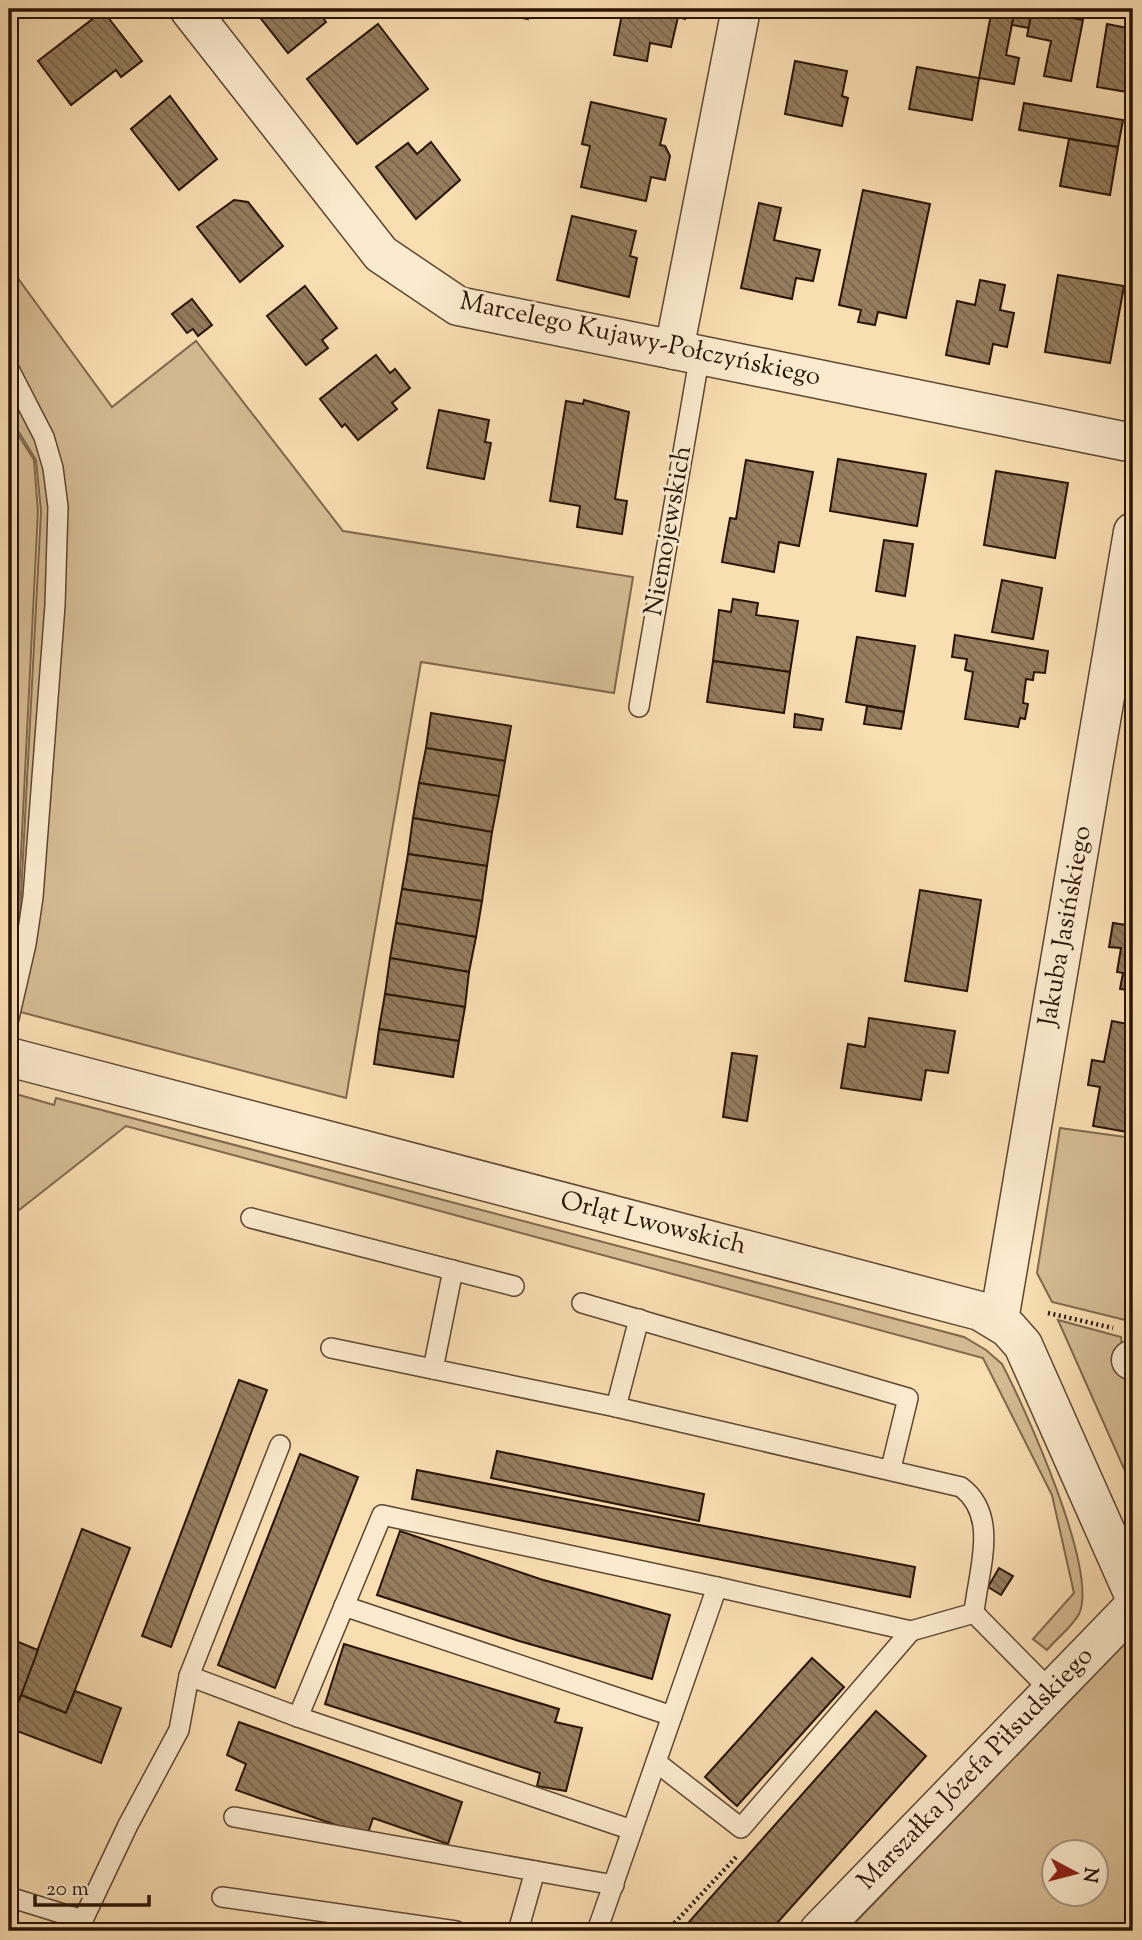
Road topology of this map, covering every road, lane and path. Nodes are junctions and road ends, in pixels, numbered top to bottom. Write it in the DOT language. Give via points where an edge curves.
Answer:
graph roads {
  1 [pos="189,9"];
  2 [pos="741,9"];
  3 [pos="687,352"];
  4 [pos="9,369"];
  5 [pos="1133,443"];
  6 [pos="1133,532"];
  7 [pos="639,707"];
  8 [pos="9,1018"];
  9 [pos="9,1057"];
  10 [pos="251,1218"];
  11 [pos="453,1270"];
  12 [pos="514,1286"];
  13 [pos="582,1303"];
  14 [pos="1048,1313"];
  15 [pos="639,1319"];
  16 [pos="999,1320"];
  17 [pos="331,1348"];
  18 [pos="1128,1350"];
  19 [pos="433,1369"];
  20 [pos="616,1407"];
  21 [pos="280,1445"];
  22 [pos="891,1468"];
  23 [pos="717,1587"];
  24 [pos="1133,1593"];
  25 [pos="344,1606"];
  26 [pos="1133,1607"];
  27 [pos="974,1613"];
  28 [pos="911,1631"];
  29 [pos="189,1676"];
  30 [pos="1052,1692"];
  31 [pos="672,1716"];
  32 [pos="298,1717"];
  33 [pos="656,1762"];
  34 [pos="234,1816"];
  35 [pos="741,1828"];
  36 [pos="632,1830"];
  37 [pos="535,1871"];
  38 [pos="614,1885"];
  39 [pos="9,1897"];
  40 [pos="222,1897"];
  41 [pos="456,1931"];
  42 [pos="518,1931"];
  43 [pos="597,1931"];
  44 [pos="667,1931"];
  45 [pos="819,1931"];
  1 -- 3 [label="street, Marcelego Kujawy-Połczyńskiego" via="381,254 458,306"];
  2 -- 3 [label="street, Niemojewskich"];
  3 -- 5 [label="street, Marcelego Kujawy-Połczyńskiego"];
  3 -- 7 [label="lane, Niemojewskich"];
  4 -- 8 [label="lane" via="44,437 58,507 33,897"];
  6 -- 16 [label="street, Jakuba Jasińskiego"];
  9 -- 16 [label="street, Orląt Lwowskich" via="961,1303"];
  10 -- 11 [label="lane"];
  11 -- 12 [label="lane"];
  11 -- 19 [label="lane"];
  13 -- 15 [label="lane"];
  14 -- 18 [label="path"];
  15 -- 20 [label="lane"];
  15 -- 22 [label="lane" via="908,1398"];
  16 -- 24 [label="street, Orląt Lwowskich" via="1033,1363"];
  17 -- 19 [label="lane"];
  19 -- 20 [label="lane"];
  20 -- 22 [label="lane"];
  21 -- 29 [label="lane"];
  22 -- 27 [label="lane" via="961,1486 979,1506 985,1538"];
  23 -- 25 [label="lane" via="382,1515"];
  23 -- 28 [label="lane"];
  23 -- 31 [label="lane"];
  25 -- 31 [label="lane"];
  25 -- 32 [label="lane"];
  26 -- 30 [label="street, Marszałka Józefa Piłsudskiego"];
  27 -- 28 [label="lane"];
  27 -- 30 [label="lane"];
  28 -- 35 [label="lane"];
  29 -- 32 [label="lane"];
  29 -- 39 [label="lane" via="179,1730 83,1920"];
  30 -- 45 [label="street, Marszałka Józefa Piłsudskiego"];
  31 -- 33 [label="lane"];
  32 -- 36 [label="lane"];
  33 -- 35 [label="lane"];
  33 -- 36 [label="lane"];
  34 -- 37 [label="lane"];
  35 -- 44 [label="path" via="752,1837"];
  36 -- 38 [label="lane"];
  37 -- 38 [label="lane"];
  37 -- 42 [label="lane"];
  38 -- 43 [label="lane"];
  40 -- 41 [label="lane"];
}
